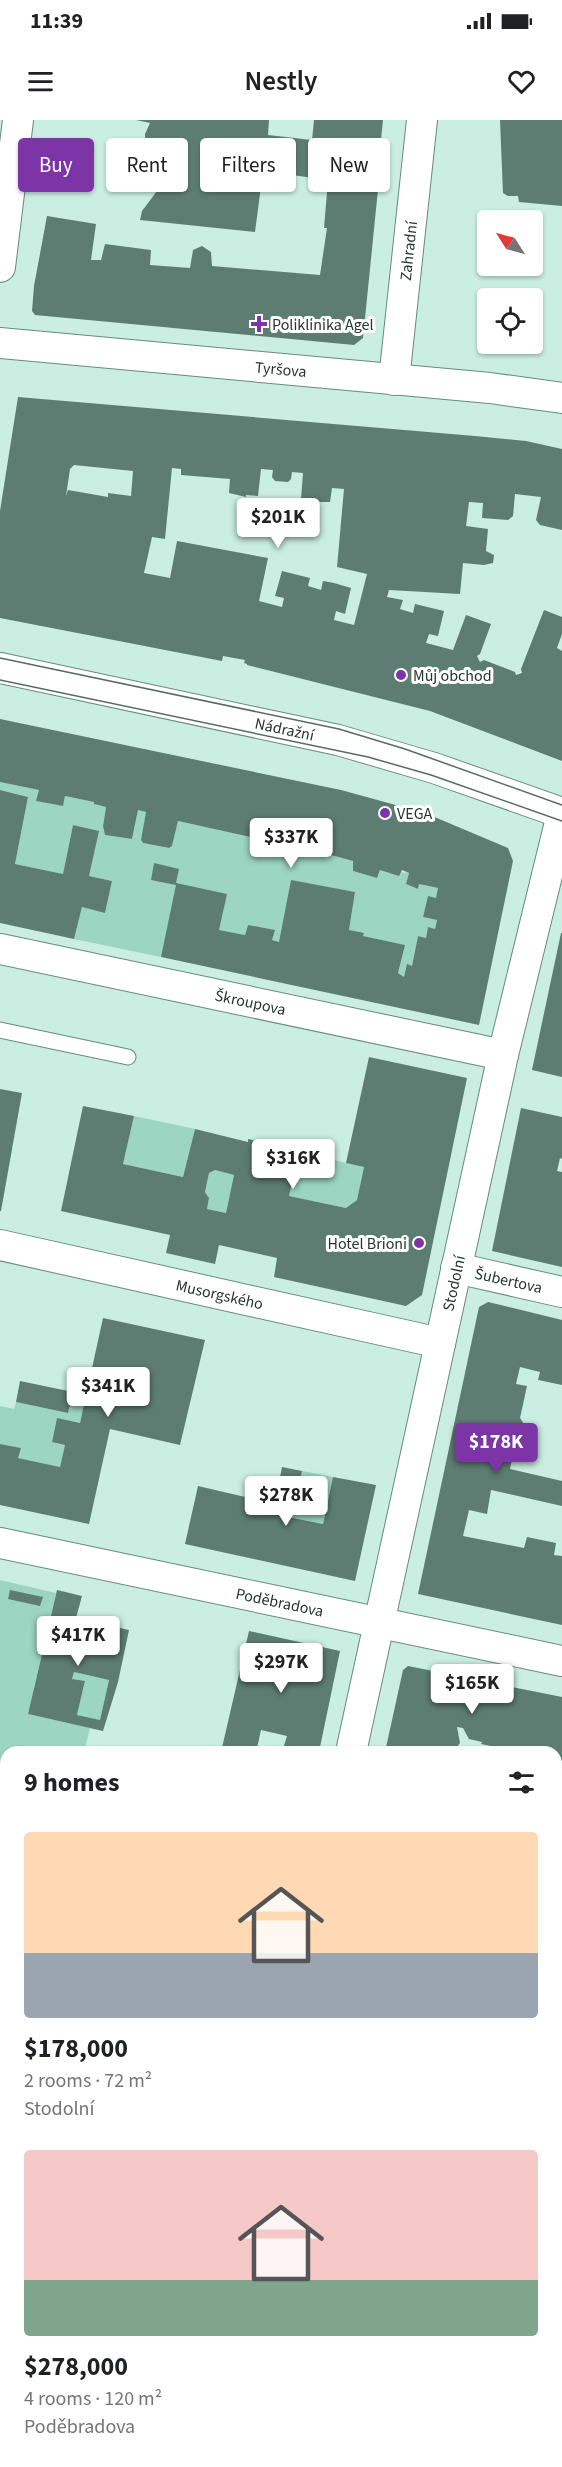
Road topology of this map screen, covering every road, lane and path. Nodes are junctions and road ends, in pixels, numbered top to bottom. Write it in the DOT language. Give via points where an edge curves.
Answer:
graph roads {
  1 [pos="18,120"];
  2 [pos="422,120"];
  3 [pos="0,267"];
  4 [pos="0,343"];
  5 [pos="394,380"];
  6 [pos="562,398"];
  7 [pos="0,668"];
  8 [pos="562,814"];
  9 [pos="0,949"];
  10 [pos="0,1030"];
  11 [pos="503,1055"];
  12 [pos="128,1057"];
  13 [pos="0,1245"];
  14 [pos="456,1268"];
  15 [pos="562,1292"];
  16 [pos="440,1343"];
  17 [pos="0,1543"];
  18 [pos="378,1623"];
  19 [pos="562,1661"];
  20 [pos="352,1746"];
  1 -- 3 [label="street"];
  2 -- 5 [label="street, Zahradní"];
  4 -- 5 [label="street, Tyršova"];
  5 -- 6 [label="street, Tyršova"];
  7 -- 8 [label="street, Nádražní" via="338,740 434,768"];
  8 -- 11 [label="street, Stodolní"];
  9 -- 11 [label="street, Škroupova"];
  10 -- 12 [label="lane"];
  11 -- 14 [label="street, Stodolní"];
  13 -- 16 [label="street, Musorgského"];
  14 -- 15 [label="street, Šubertova"];
  14 -- 16 [label="street, Stodolní"];
  16 -- 18 [label="street, Stodolní"];
  17 -- 18 [label="street, Poděbradova"];
  18 -- 19 [label="street, Poděbradova"];
  18 -- 20 [label="street, Stodolní"];
}
